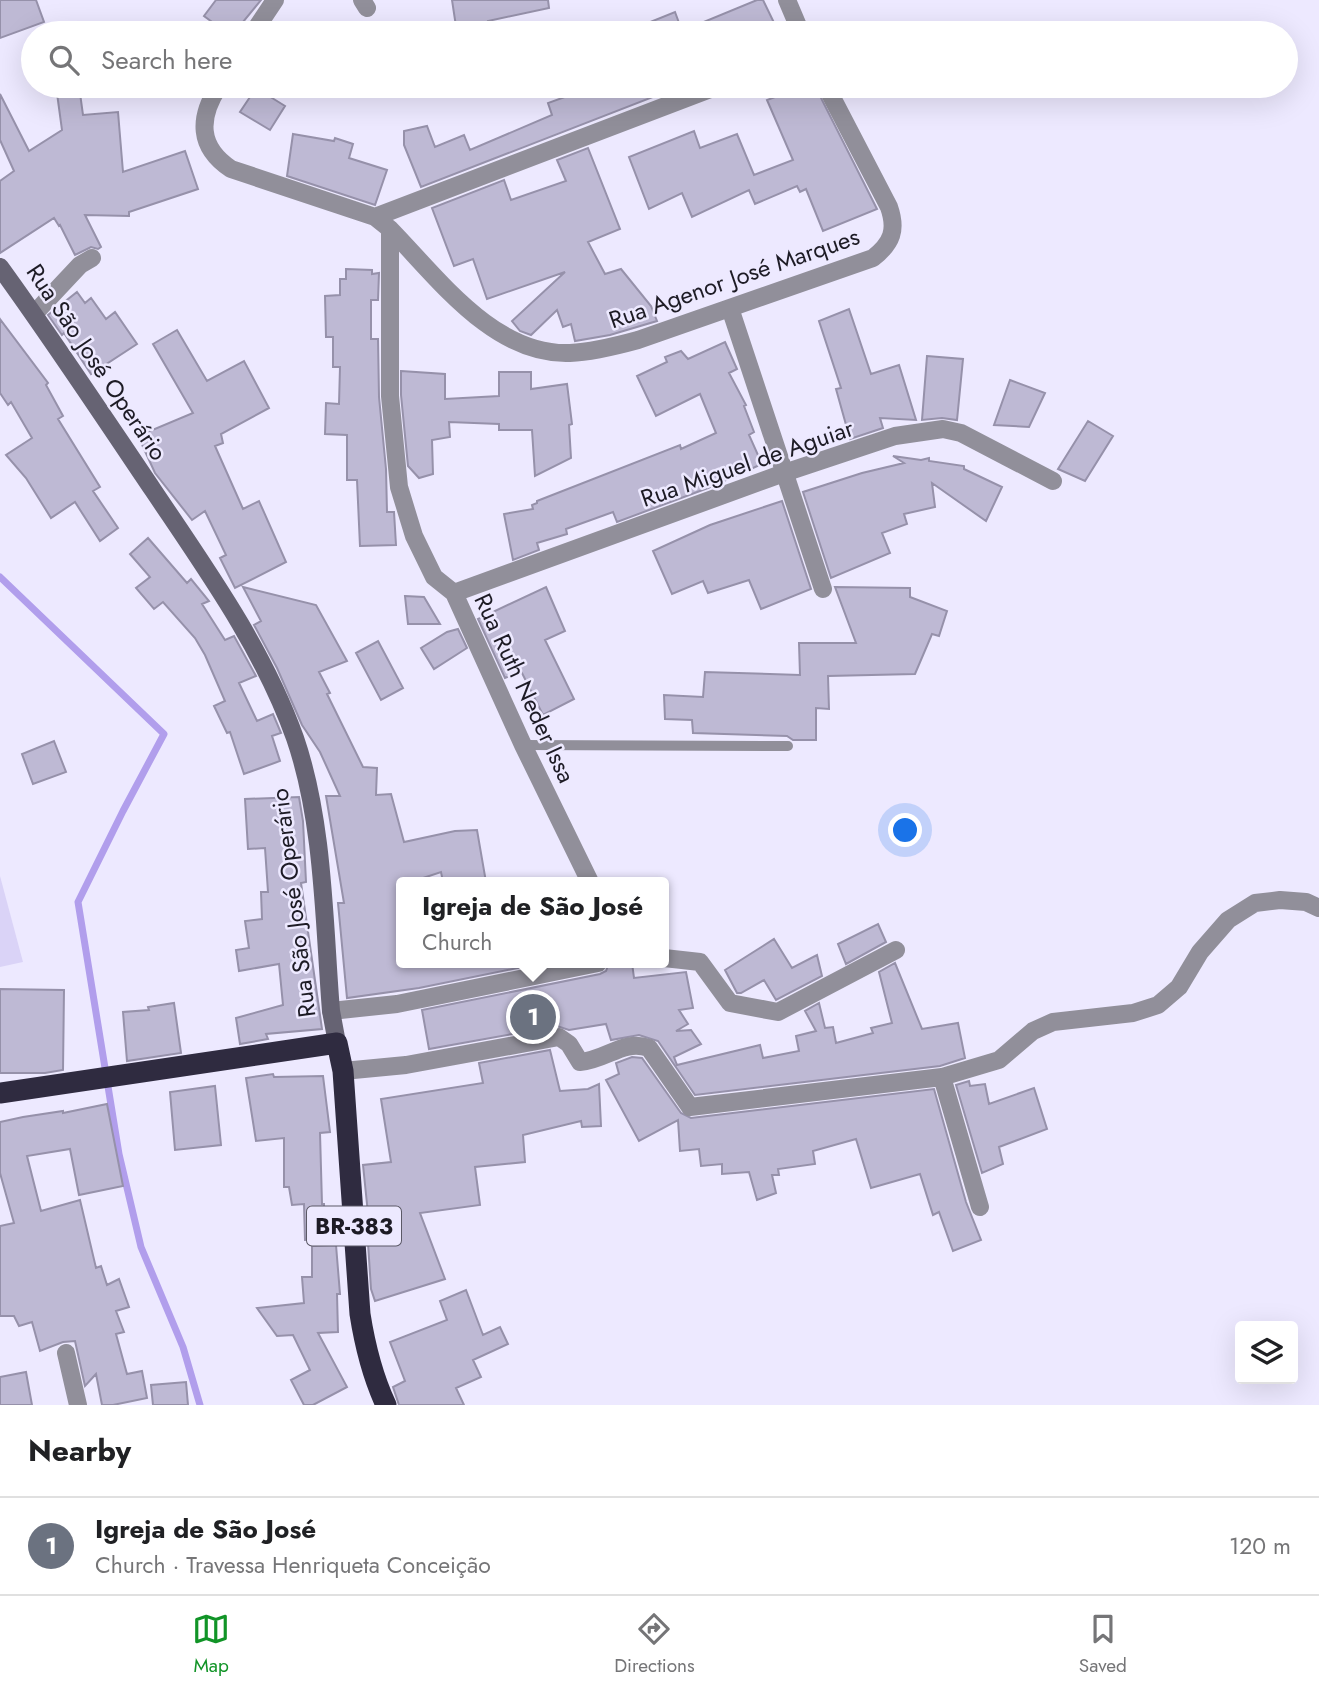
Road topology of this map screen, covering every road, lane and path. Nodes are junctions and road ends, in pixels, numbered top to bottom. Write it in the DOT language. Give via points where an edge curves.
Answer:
graph roads {
  1 [pos="275,0"];
  2 [pos="787,0"];
  3 [pos="261,21"];
  4 [pos="796,21"];
  5 [pos="211,98"];
  6 [pos="687,98"];
  7 [pos="832,98"];
  8 [pos="375,217"];
  9 [pos="390,229"];
  10 [pos="92,258"];
  11 [pos="0,267"];
  12 [pos="730,308"];
  13 [pos="34,314"];
  14 [pos="784,473"];
  15 [pos="1053,481"];
  16 [pos="823,589"];
  17 [pos="454,593"];
  18 [pos="523,746"];
  19 [pos="789,746"];
  20 [pos="588,877"];
  21 [pos="1319,908"];
  22 [pos="895,950"];
  23 [pos="669,958"];
  24 [pos="573,968"];
  25 [pos="331,1011"];
  26 [pos="337,1043"];
  27 [pos="343,1071"];
  28 [pos="942,1077"];
  29 [pos="0,1093"];
  30 [pos="980,1207"];
  31 [pos="65,1353"];
  32 [pos="78,1405"];
  33 [pos="386,1405"];
  1 -- 3 [label="street"];
  2 -- 4 [label="street"];
  5 -- 8 [label="street, Rua Agenor José Marques" via="204,121 215,158 231,169"];
  6 -- 8 [label="street"];
  7 -- 12 [label="street, Rua Agenor José Marques" via="889,207 894,233 873,258"];
  8 -- 9 [label="street, Rua Agenor José Marques"];
  9 -- 12 [label="street, Rua Agenor José Marques" via="480,321 541,351 603,349"];
  9 -- 17 [label="street, Rua Ruth Neder Issa" via="390,396 399,487 414,536 434,577"];
  10 -- 13 [label="street"];
  11 -- 13 [label="street, Rua São José Operário"];
  12 -- 14 [label="street"];
  13 -- 25 [label="street, Rua São José Operário" via="262,660 295,739 313,808"];
  14 -- 15 [label="street, Rua Miguel de Aguiar" via="895,436 943,429 961,433"];
  14 -- 16 [label="street"];
  14 -- 17 [label="street, Rua Miguel de Aguiar"];
  17 -- 18 [label="street, Rua Ruth Neder Issa"];
  18 -- 19 [label="lane"];
  18 -- 20 [label="street, Rua Ruth Neder Issa"];
  21 -- 28 [label="street" via="1306,902 1255,903 1228,920 1200,952 1179,987 1158,1005 1133,1013 1053,1022 1033,1031 999,1060"];
  22 -- 23 [label="street" via="778,1012 730,1003 700,962"];
  24 -- 25 [label="street" via="397,1004"];
  25 -- 26 [label="street, Rua São José Operário"];
  26 -- 27 [label="highway, Rua São José Operário / BR-383"];
  26 -- 29 [label="highway"];
  27 -- 28 [label="street" via="405,1065 559,1037 580,1062 596,1061 629,1045 649,1048 690,1107"];
  27 -- 33 [label="highway, Rua São José Operário / BR-383" via="360,1314 374,1378"];
  28 -- 30 [label="street"];
  31 -- 32 [label="street"];
}
